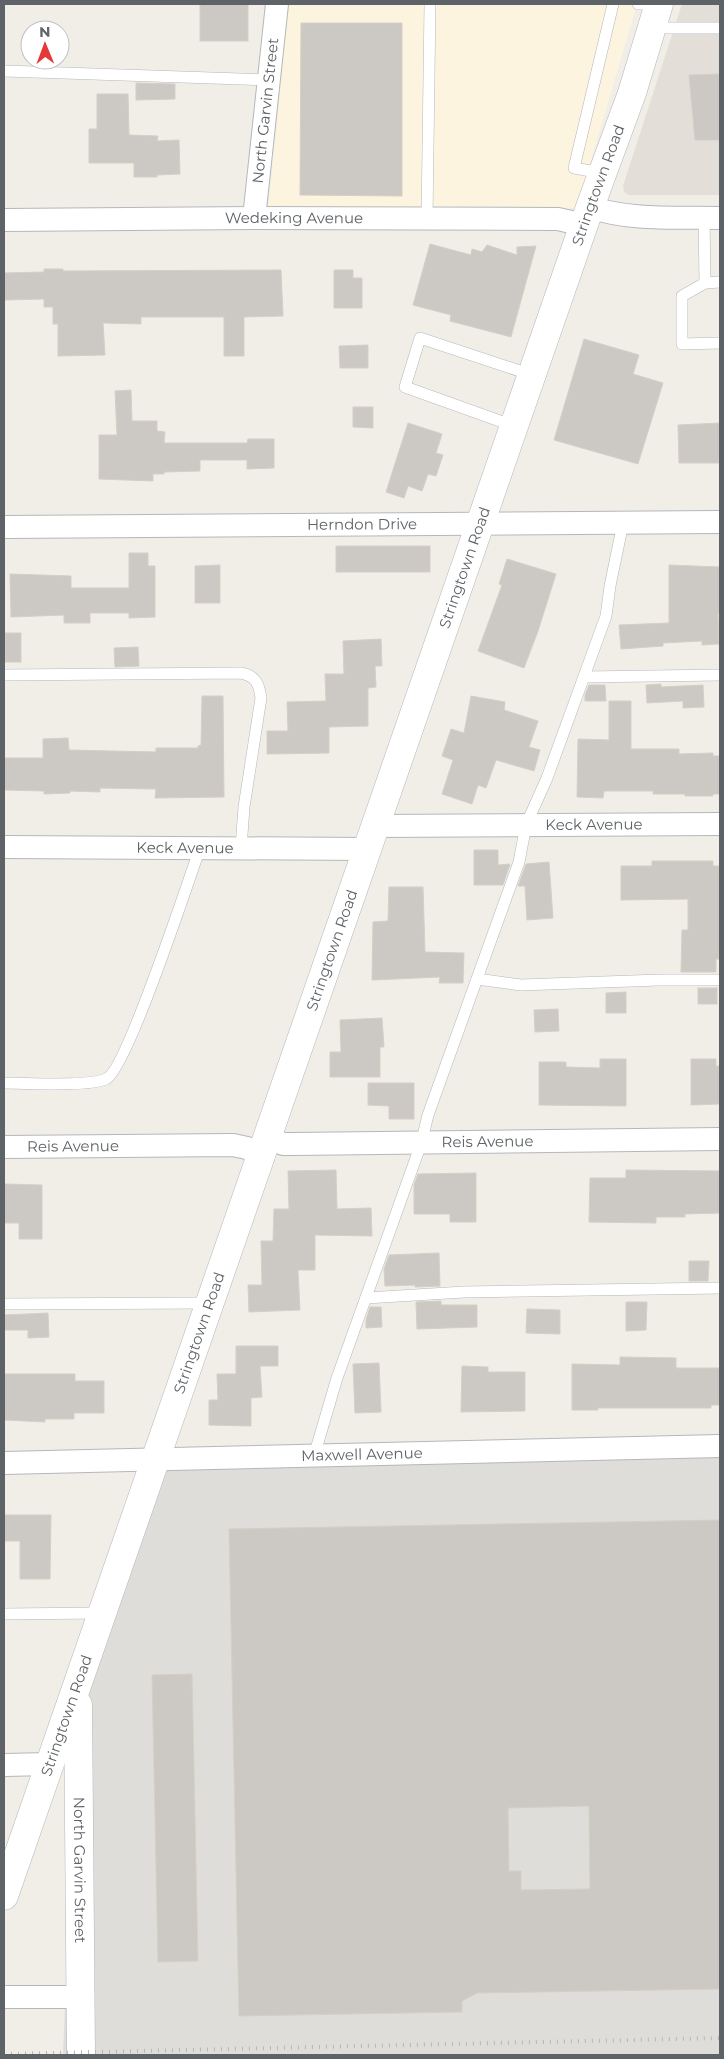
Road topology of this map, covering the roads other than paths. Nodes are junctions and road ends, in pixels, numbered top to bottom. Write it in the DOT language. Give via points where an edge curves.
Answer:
graph roads {
  1 [pos="277,4"];
  2 [pos="430,4"];
  3 [pos="613,4"];
  4 [pos="652,9"];
  5 [pos="720,28"];
  6 [pos="4,71"];
  7 [pos="269,80"];
  8 [pos="602,173"];
  9 [pos="587,216"];
  10 [pos="712,217"];
  11 [pos="254,218"];
  12 [pos="427,219"];
  13 [pos="4,220"];
  14 [pos="720,282"];
  15 [pos="704,283"];
  16 [pos="720,343"];
  17 [pos="532,375"];
  18 [pos="515,426"];
  19 [pos="720,522"];
  20 [pos="622,523"];
  21 [pos="481,524"];
  22 [pos="4,527"];
  23 [pos="4,675"];
  24 [pos="720,675"];
  25 [pos="584,677"];
  26 [pos="720,824"];
  27 [pos="526,825"];
  28 [pos="372,837"];
  29 [pos="4,847"];
  30 [pos="200,848"];
  31 [pos="241,848"];
  32 [pos="477,980"];
  33 [pos="720,980"];
  34 [pos="4,1083"];
  35 [pos="272,1123"];
  36 [pos="720,1139"];
  37 [pos="422,1144"];
  38 [pos="4,1147"];
  39 [pos="260,1156"];
  40 [pos="720,1288"];
  41 [pos="366,1298"];
  42 [pos="210,1303"];
  43 [pos="4,1304"];
  44 [pos="720,1446"];
  45 [pos="314,1456"];
  46 [pos="156,1460"];
  47 [pos="4,1463"];
  48 [pos="103,1613"];
  49 [pos="4,1614"];
  50 [pos="78,1686"];
  51 [pos="49,1764"];
  52 [pos="4,1765"];
  53 [pos="4,1896"];
  54 [pos="80,1997"];
  55 [pos="4,1998"];
  56 [pos="81,2055"];
  1 -- 7 [label="street, North Garvin Street"];
  2 -- 12 [label="lane"];
  3 -- 8 [label="lane" via="574,168"];
  4 -- 5 [label="lane" via="668,28"];
  4 -- 8 [label="main road, Stringtown Road" via="632,94"];
  6 -- 7 [label="lane"];
  7 -- 11 [label="street, North Garvin Street"];
  8 -- 9 [label="main road, Stringtown Road"];
  9 -- 10 [label="street, Wedeking Avenue"];
  9 -- 12 [label="street, Wedeking Avenue"];
  9 -- 17 [label="main road, Stringtown Road"];
  10 -- 15 [label="lane"];
  11 -- 12 [label="street, Wedeking Avenue"];
  11 -- 13 [label="street, Wedeking Avenue"];
  14 -- 15 [label="lane"];
  15 -- 16 [label="lane" via="682,296 682,344"];
  17 -- 18 [label="main road, Stringtown Road"];
  17 -- 18 [label="lane" via="420,338 405,388"];
  18 -- 21 [label="main road, Stringtown Road"];
  19 -- 20 [label="street, Herndon Drive"];
  20 -- 21 [label="street, Herndon Drive"];
  20 -- 25 [label="lane" via="606,616"];
  21 -- 22 [label="street, Herndon Drive"];
  21 -- 28 [label="main road, Stringtown Road"];
  23 -- 31 [label="lane" via="250,675 257,681 261,698"];
  24 -- 25 [label="lane"];
  25 -- 27 [label="lane"];
  26 -- 27 [label="street, Keck Avenue"];
  27 -- 28 [label="street, Keck Avenue"];
  27 -- 32 [label="lane" via="519,862"];
  28 -- 31 [label="street, Keck Avenue"];
  28 -- 35 [label="main road, Stringtown Road"];
  29 -- 30 [label="street, Keck Avenue"];
  30 -- 31 [label="street, Keck Avenue"];
  30 -- 34 [label="lane" via="140,1016 116,1070 108,1079 90,1083"];
  32 -- 33 [label="lane" via="521,985"];
  32 -- 37 [label="lane" via="428,1115"];
  35 -- 37 [label="street, Reis Avenue" via="273,1138 283,1144"];
  35 -- 39 [label="main road, Stringtown Road"];
  36 -- 37 [label="street, Reis Avenue"];
  37 -- 41 [label="lane"];
  38 -- 39 [label="street, Reis Avenue" via="233,1144"];
  39 -- 42 [label="main road, Stringtown Road"];
  40 -- 41 [label="lane" via="464,1292"];
  41 -- 45 [label="lane" via="337,1378"];
  42 -- 43 [label="lane"];
  42 -- 46 [label="main road, Stringtown Road"];
  44 -- 45 [label="street, Maxwell Avenue"];
  45 -- 46 [label="street, Maxwell Avenue"];
  46 -- 47 [label="street, Maxwell Avenue"];
  46 -- 48 [label="main road, Stringtown Road"];
  48 -- 49 [label="lane"];
  48 -- 50 [label="main road, Stringtown Road"];
  50 -- 51 [label="main road, Stringtown Road"];
  50 -- 54 [label="main road, North Garvin Street"];
  51 -- 52 [label="street"];
  51 -- 53 [label="main road, Stringtown Road"];
  54 -- 55 [label="street"];
  54 -- 56 [label="main road, North Garvin Street"];
}
